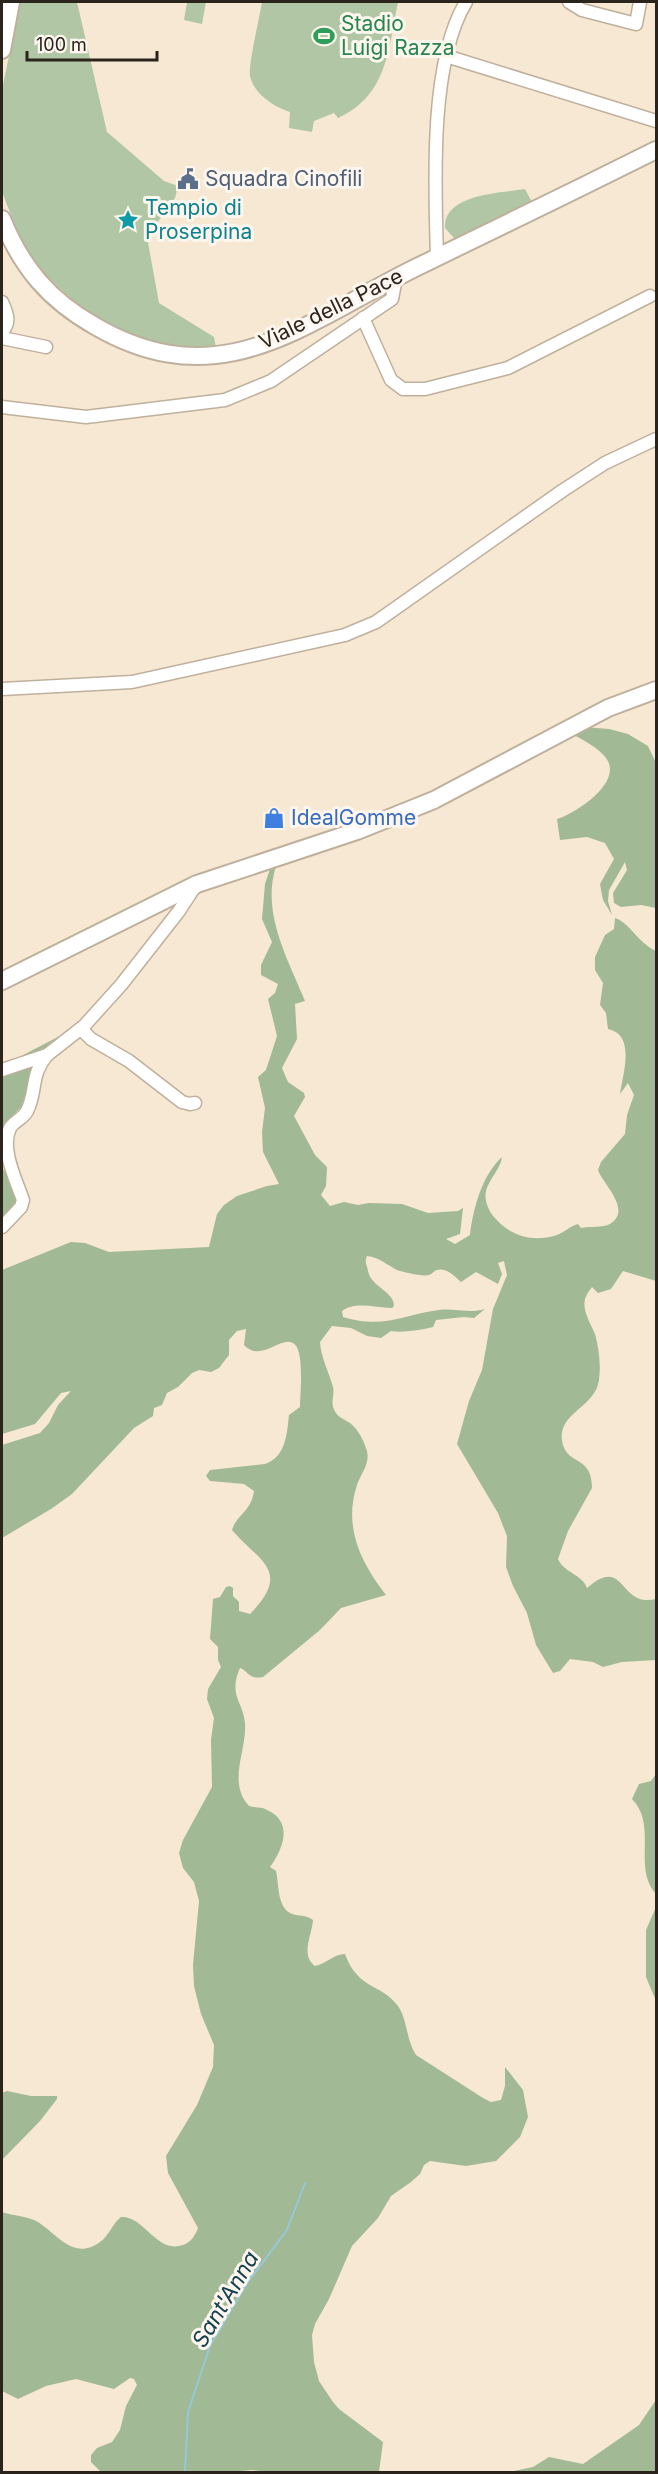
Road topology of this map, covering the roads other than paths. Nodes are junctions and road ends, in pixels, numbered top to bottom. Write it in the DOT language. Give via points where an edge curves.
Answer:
graph roads {
  1 [pos="12,2"];
  2 [pos="466,2"];
  3 [pos="569,2"];
  4 [pos="640,2"];
  5 [pos="2,50"];
  6 [pos="446,56"];
  7 [pos="657,121"];
  8 [pos="657,150"];
  9 [pos="2,219"];
  10 [pos="437,258"];
  11 [pos="396,278"];
  12 [pos="650,296"];
  13 [pos="2,302"];
  14 [pos="363,318"];
  15 [pos="2,332"];
  16 [pos="2,338"];
  17 [pos="46,347"];
  18 [pos="2,407"];
  19 [pos="657,439"];
  20 [pos="2,689"];
  21 [pos="657,690"];
  22 [pos="197,884"];
  23 [pos="2,981"];
  24 [pos="81,1029"];
  25 [pos="47,1054"];
  26 [pos="2,1070"];
  27 [pos="195,1103"];
  28 [pos="2,1227"];
  1 -- 5 [label="main road"];
  2 -- 6 [label="street" via="456,18"];
  3 -- 4 [label="street" via="582,10 636,24"];
  6 -- 7 [label="street"];
  6 -- 10 [label="street" via="440,92 435,199"];
  8 -- 10 [label="main road, Viale della Pace"];
  9 -- 11 [label="main road, Viale della Pace" via="22,263 48,293 117,339 156,353 216,356 254,348"];
  10 -- 11 [label="main road, Viale della Pace"];
  11 -- 14 [label="street" via="392,299"];
  12 -- 14 [label="street" via="508,368 425,389 403,389 391,380"];
  13 -- 15 [label="street" via="8,315"];
  14 -- 18 [label="street" via="271,381 225,400 86,417"];
  16 -- 17 [label="street"];
  19 -- 20 [label="street" via="605,463 376,622 345,635 132,682"];
  21 -- 22 [label="main road" via="608,708 434,800 357,831"];
  22 -- 23 [label="main road"];
  22 -- 24 [label="street" via="121,985"];
  24 -- 25 [label="street"];
  24 -- 27 [label="street" via="182,1102"];
  25 -- 26 [label="street"];
  25 -- 28 [label="street" via="34,1076 27,1112 13,1124 5,1139 23,1200"];
}
